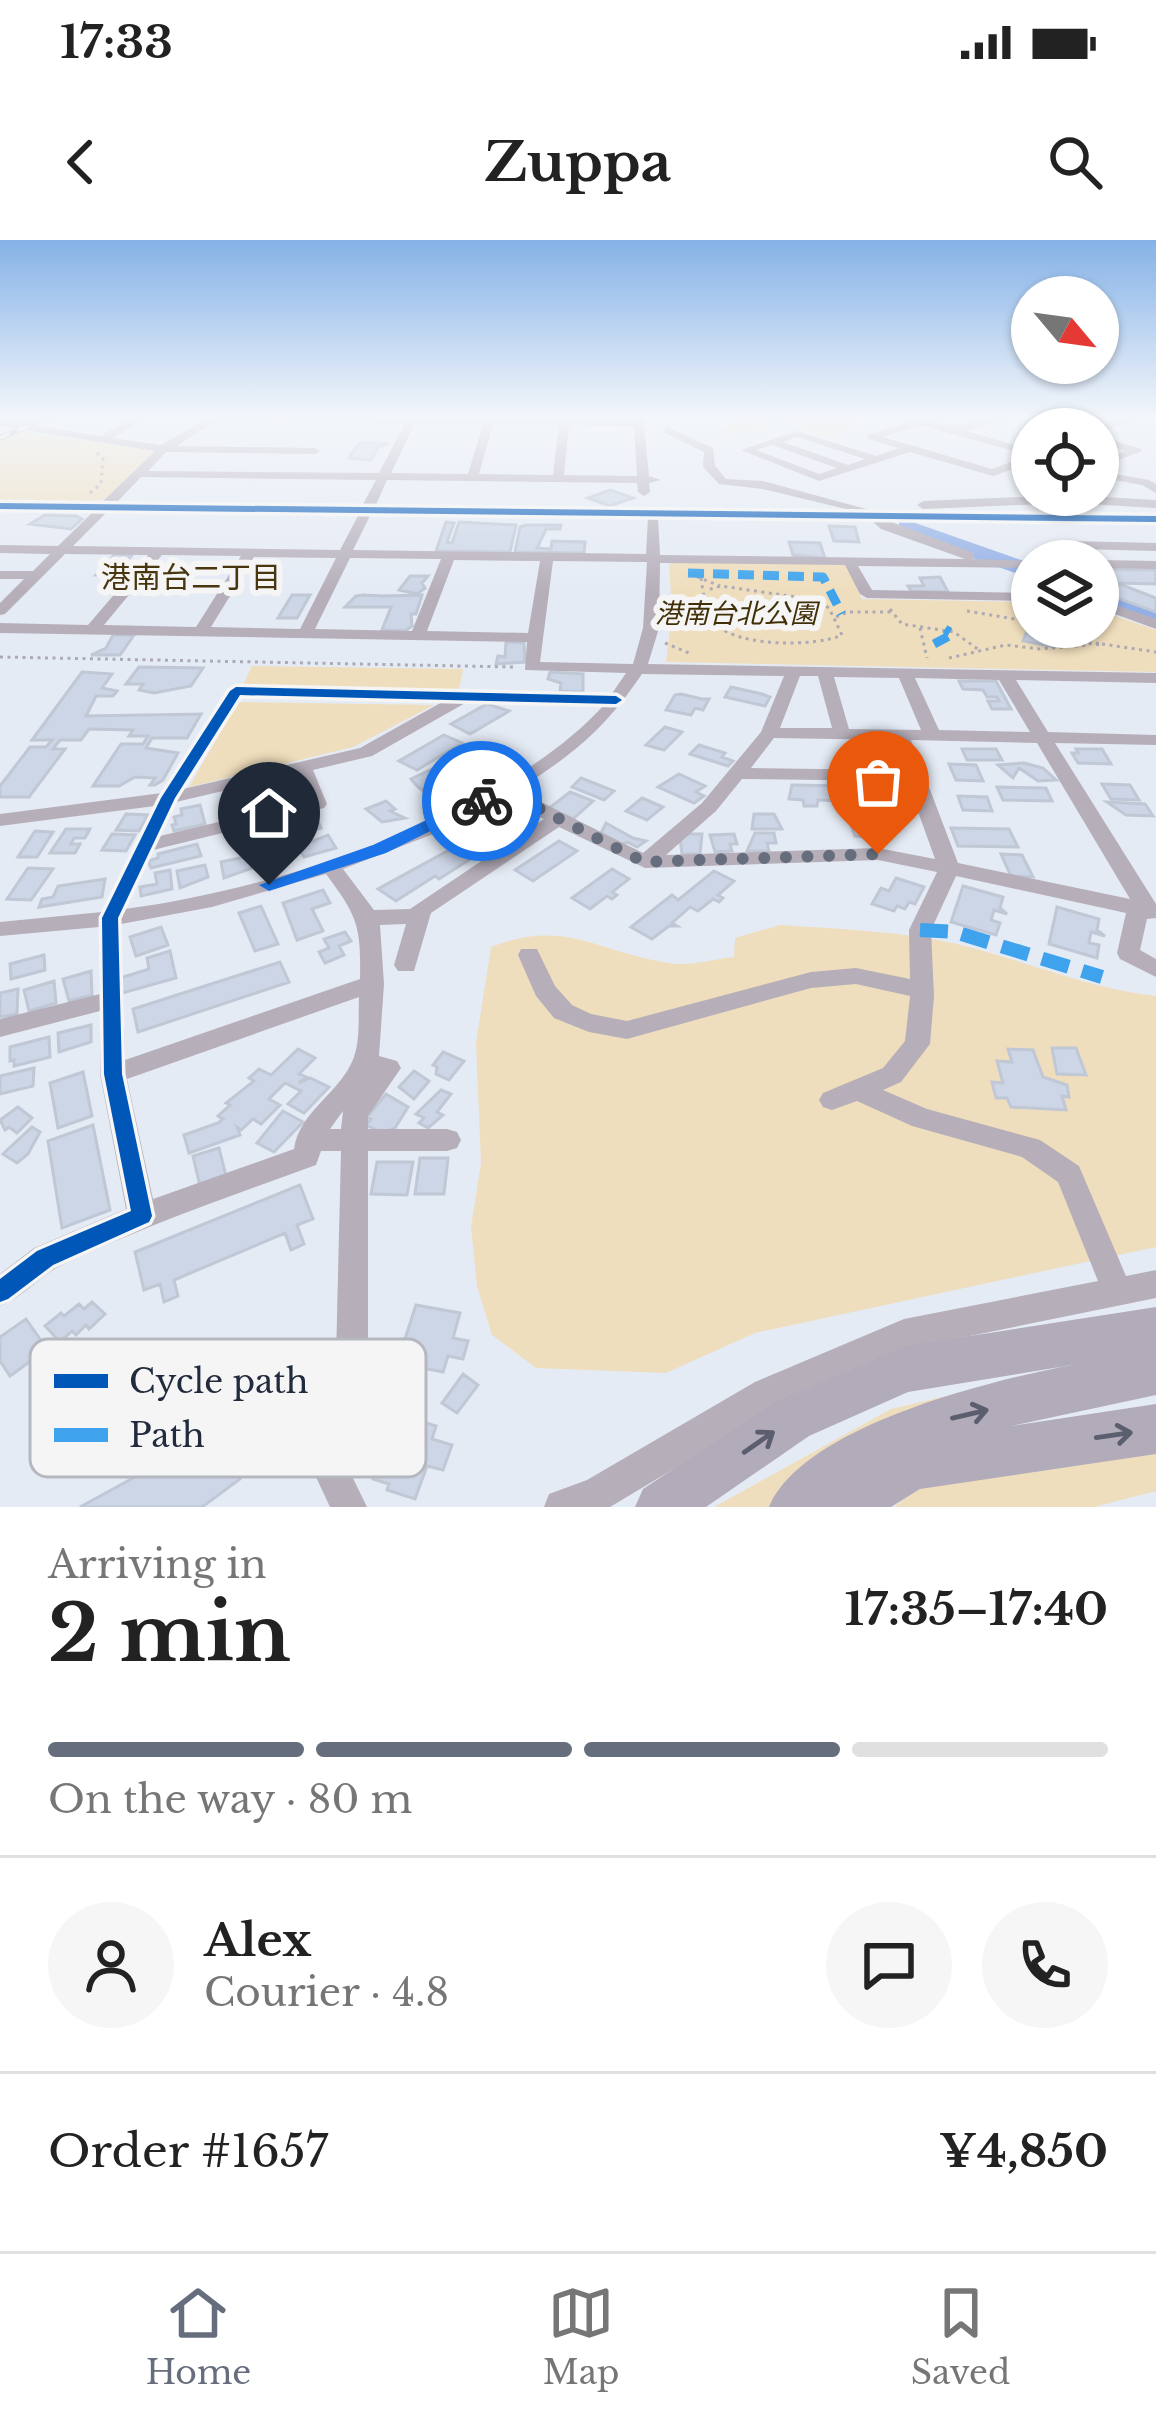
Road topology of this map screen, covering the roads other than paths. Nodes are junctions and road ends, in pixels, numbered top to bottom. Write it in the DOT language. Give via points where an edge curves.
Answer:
graph roads {
  1 [pos="140,474"];
  2 [pos="150,474"];
  3 [pos="387,474"];
  4 [pos="558,474"];
  5 [pos="648,474"];
  6 [pos="716,474"];
  7 [pos="809,474"];
  8 [pos="830,474"];
  9 [pos="1119,475"];
  10 [pos="297,476"];
  11 [pos="386,477"];
  12 [pos="473,477"];
  13 [pos="558,478"];
  14 [pos="819,478"];
  15 [pos="649,480"];
  16 [pos="1119,490"];
  17 [pos="1156,491"];
  18 [pos="787,492"];
  19 [pos="1011,498"];
  20 [pos="1119,501"];
  21 [pos="1156,504"];
  22 [pos="0,508"];
  23 [pos="104,510"];
  24 [pos="368,511"];
  25 [pos="652,514"];
  26 [pos="876,515"];
  27 [pos="916,521"];
  28 [pos="1155,525"];
  29 [pos="1119,546"];
  30 [pos="1156,547"];
  31 [pos="0,549"];
  32 [pos="62,549"];
  33 [pos="159,551"];
  34 [pos="250,553"];
  35 [pos="345,553"];
  36 [pos="449,554"];
  37 [pos="547,556"];
  38 [pos="652,557"];
  39 [pos="1011,559"];
  40 [pos="849,561"];
  41 [pos="989,563"];
  42 [pos="1011,564"];
  43 [pos="1119,564"];
  44 [pos="1156,565"];
  45 [pos="1011,571"];
  46 [pos="0,575"];
  47 [pos="35,575"];
  48 [pos="1011,597"];
  49 [pos="0,610"];
  50 [pos="1119,611"];
  51 [pos="1156,624"];
  52 [pos="0,628"];
  53 [pos="92,629"];
  54 [pos="201,632"];
  55 [pos="304,634"];
  56 [pos="418,636"];
  57 [pos="536,638"];
  58 [pos="639,667"];
  59 [pos="794,670"];
  60 [pos="825,672"];
  61 [pos="905,673"];
  62 [pos="1004,674"];
  63 [pos="1156,678"];
  64 [pos="465,696"];
  65 [pos="616,700"];
  66 [pos="769,733"];
  67 [pos="842,734"];
  68 [pos="900,735"];
  69 [pos="932,735"];
  70 [pos="1042,738"];
  71 [pos="1153,742"];
  72 [pos="303,767"];
  73 [pos="737,773"];
  74 [pos="914,776"];
  75 [pos="503,790"];
  76 [pos="169,799"];
  77 [pos="557,819"];
  78 [pos="0,820"];
  79 [pos="144,846"];
  80 [pos="644,862"];
  81 [pos="331,867"];
  82 [pos="950,868"];
  83 [pos="1151,911"];
  84 [pos="419,916"];
  85 [pos="110,918"];
  86 [pos="366,918"];
  87 [pos="0,928"];
  88 [pos="530,956"];
  89 [pos="406,965"];
  90 [pos="1156,969"];
  91 [pos="372,984"];
  92 [pos="922,990"];
  93 [pos="109,1000"];
  94 [pos="0,1028"];
  95 [pos="366,1062"];
  96 [pos="113,1074"];
  97 [pos="357,1139"];
  98 [pos="309,1140"];
  99 [pos="447,1140"];
  100 [pos="142,1216"];
  101 [pos="1156,1284"];
  102 [pos="1117,1291"];
  103 [pos="0,1292"];
  104 [pos="1156,1329"];
  105 [pos="353,1339"];
  106 [pos="1156,1372"];
  107 [pos="1156,1429"];
  108 [pos="334,1477"];
  109 [pos="349,1507"];
  110 [pos="562,1507"];
  111 [pos="661,1507"];
  112 [pos="795,1507"];
  113 [pos="844,1507"];
  1 -- 23 [label="street"];
  2 -- 10 [label="street"];
  3 -- 11 [label="street"];
  4 -- 13 [label="street"];
  5 -- 15 [label="street"];
  6 -- 18 [label="street"];
  7 -- 14 [label="street"];
  8 -- 14 [label="street"];
  9 -- 17 [label="street"];
  10 -- 11 [label="street"];
  11 -- 12 [label="street"];
  11 -- 24 [label="street"];
  12 -- 13 [label="street"];
  13 -- 15 [label="street"];
  14 -- 18 [label="street"];
  15 -- 25 [label="street"];
  16 -- 17 [label="street"];
  18 -- 26 [label="street"];
  19 -- 26 [label="street"];
  20 -- 21 [label="street"];
  22 -- 23 [label="street"];
  23 -- 24 [label="street"];
  23 -- 32 [label="street"];
  24 -- 25 [label="street"];
  24 -- 35 [label="street"];
  25 -- 26 [label="street"];
  25 -- 38 [label="street"];
  26 -- 27 [label="street"];
  26 -- 28 [label="street"];
  26 -- 41 [label="street" via="885,526"];
  27 -- 28 [label="street"];
  27 -- 39 [label="street"];
  29 -- 30 [label="street"];
  31 -- 32 [label="street"];
  32 -- 33 [label="street"];
  32 -- 47 [label="street"];
  33 -- 34 [label="street"];
  33 -- 53 [label="street"];
  34 -- 35 [label="street"];
  34 -- 54 [label="street"];
  35 -- 36 [label="street"];
  35 -- 55 [label="street"];
  36 -- 37 [label="street"];
  36 -- 56 [label="street"];
  37 -- 38 [label="street"];
  37 -- 57 [label="street"];
  38 -- 40 [label="street"];
  38 -- 58 [label="street" via="653,623"];
  40 -- 41 [label="street"];
  40 -- 48 [label="street" via="867,594"];
  41 -- 42 [label="street"];
  41 -- 45 [label="street"];
  43 -- 44 [label="street"];
  46 -- 47 [label="street"];
  47 -- 49 [label="street"];
  50 -- 51 [label="street"];
  52 -- 53 [label="street"];
  53 -- 54 [label="street"];
  54 -- 55 [label="street"];
  55 -- 56 [label="street"];
  56 -- 57 [label="street"];
  57 -- 58 [label="street" via="531,667"];
  58 -- 59 [label="street"];
  58 -- 65 [label="street"];
  59 -- 60 [label="street"];
  59 -- 66 [label="street"];
  60 -- 61 [label="street"];
  60 -- 67 [label="street"];
  61 -- 62 [label="street"];
  61 -- 69 [label="street"];
  62 -- 63 [label="street"];
  62 -- 70 [label="street"];
  64 -- 65 [label="street"];
  64 -- 72 [label="street" via="366,752"];
  64 -- 76 [label="street" via="236,691"];
  65 -- 75 [label="street" via="582,735"];
  66 -- 67 [label="street"];
  66 -- 73 [label="street"];
  67 -- 68 [label="street"];
  68 -- 69 [label="street"];
  68 -- 74 [label="street"];
  69 -- 70 [label="street"];
  70 -- 71 [label="street"];
  70 -- 83 [label="street"];
  72 -- 76 [label="street"];
  72 -- 79 [label="street" via="317,804"];
  73 -- 74 [label="street"];
  73 -- 80 [label="street"];
  74 -- 82 [label="street"];
  75 -- 77 [label="street"];
  75 -- 81 [label="street"];
  76 -- 78 [label="street"];
  76 -- 79 [label="street"];
  77 -- 80 [label="street"];
  77 -- 84 [label="street"];
  79 -- 85 [label="street"];
  80 -- 82 [label="street" via="878,854"];
  81 -- 85 [label="street"];
  81 -- 86 [label="street"];
  82 -- 83 [label="street"];
  82 -- 92 [label="street" via="920,930"];
  83 -- 90 [label="street" via="1137,912 1128,953"];
  84 -- 86 [label="street"];
  84 -- 89 [label="street"];
  85 -- 87 [label="street"];
  85 -- 93 [label="street"];
  86 -- 91 [label="street"];
  88 -- 92 [label="street" via="544,995 560,1010 627,1030 811,980 856,976"];
  91 -- 95 [label="street"];
  91 -- 96 [label="street"];
  92 -- 102 [label="street" via="917,1044 892,1075 844,1095 1030,1148 1069,1174"];
  93 -- 94 [label="street"];
  93 -- 96 [label="street"];
  95 -- 97 [label="street" via="388,1067 355,1114"];
  95 -- 98 [label="street"];
  96 -- 100 [label="street"];
  97 -- 98 [label="street"];
  97 -- 99 [label="street"];
  97 -- 105 [label="street"];
  98 -- 100 [label="street" via="306,1157"];
  100 -- 103 [label="street" via="45,1258"];
  101 -- 102 [label="street"];
  102 -- 110 [label="street" via="904,1334 767,1394"];
  111 -- 104 [label="highway, one-way" via="792,1419 905,1370"];
  112 -- 106 [label="highway, one-way" via="865,1452 928,1423"];
  113 -- 107 [label="highway, one-way" via="912,1465"];
  108 -- 109 [label="street"];
}
